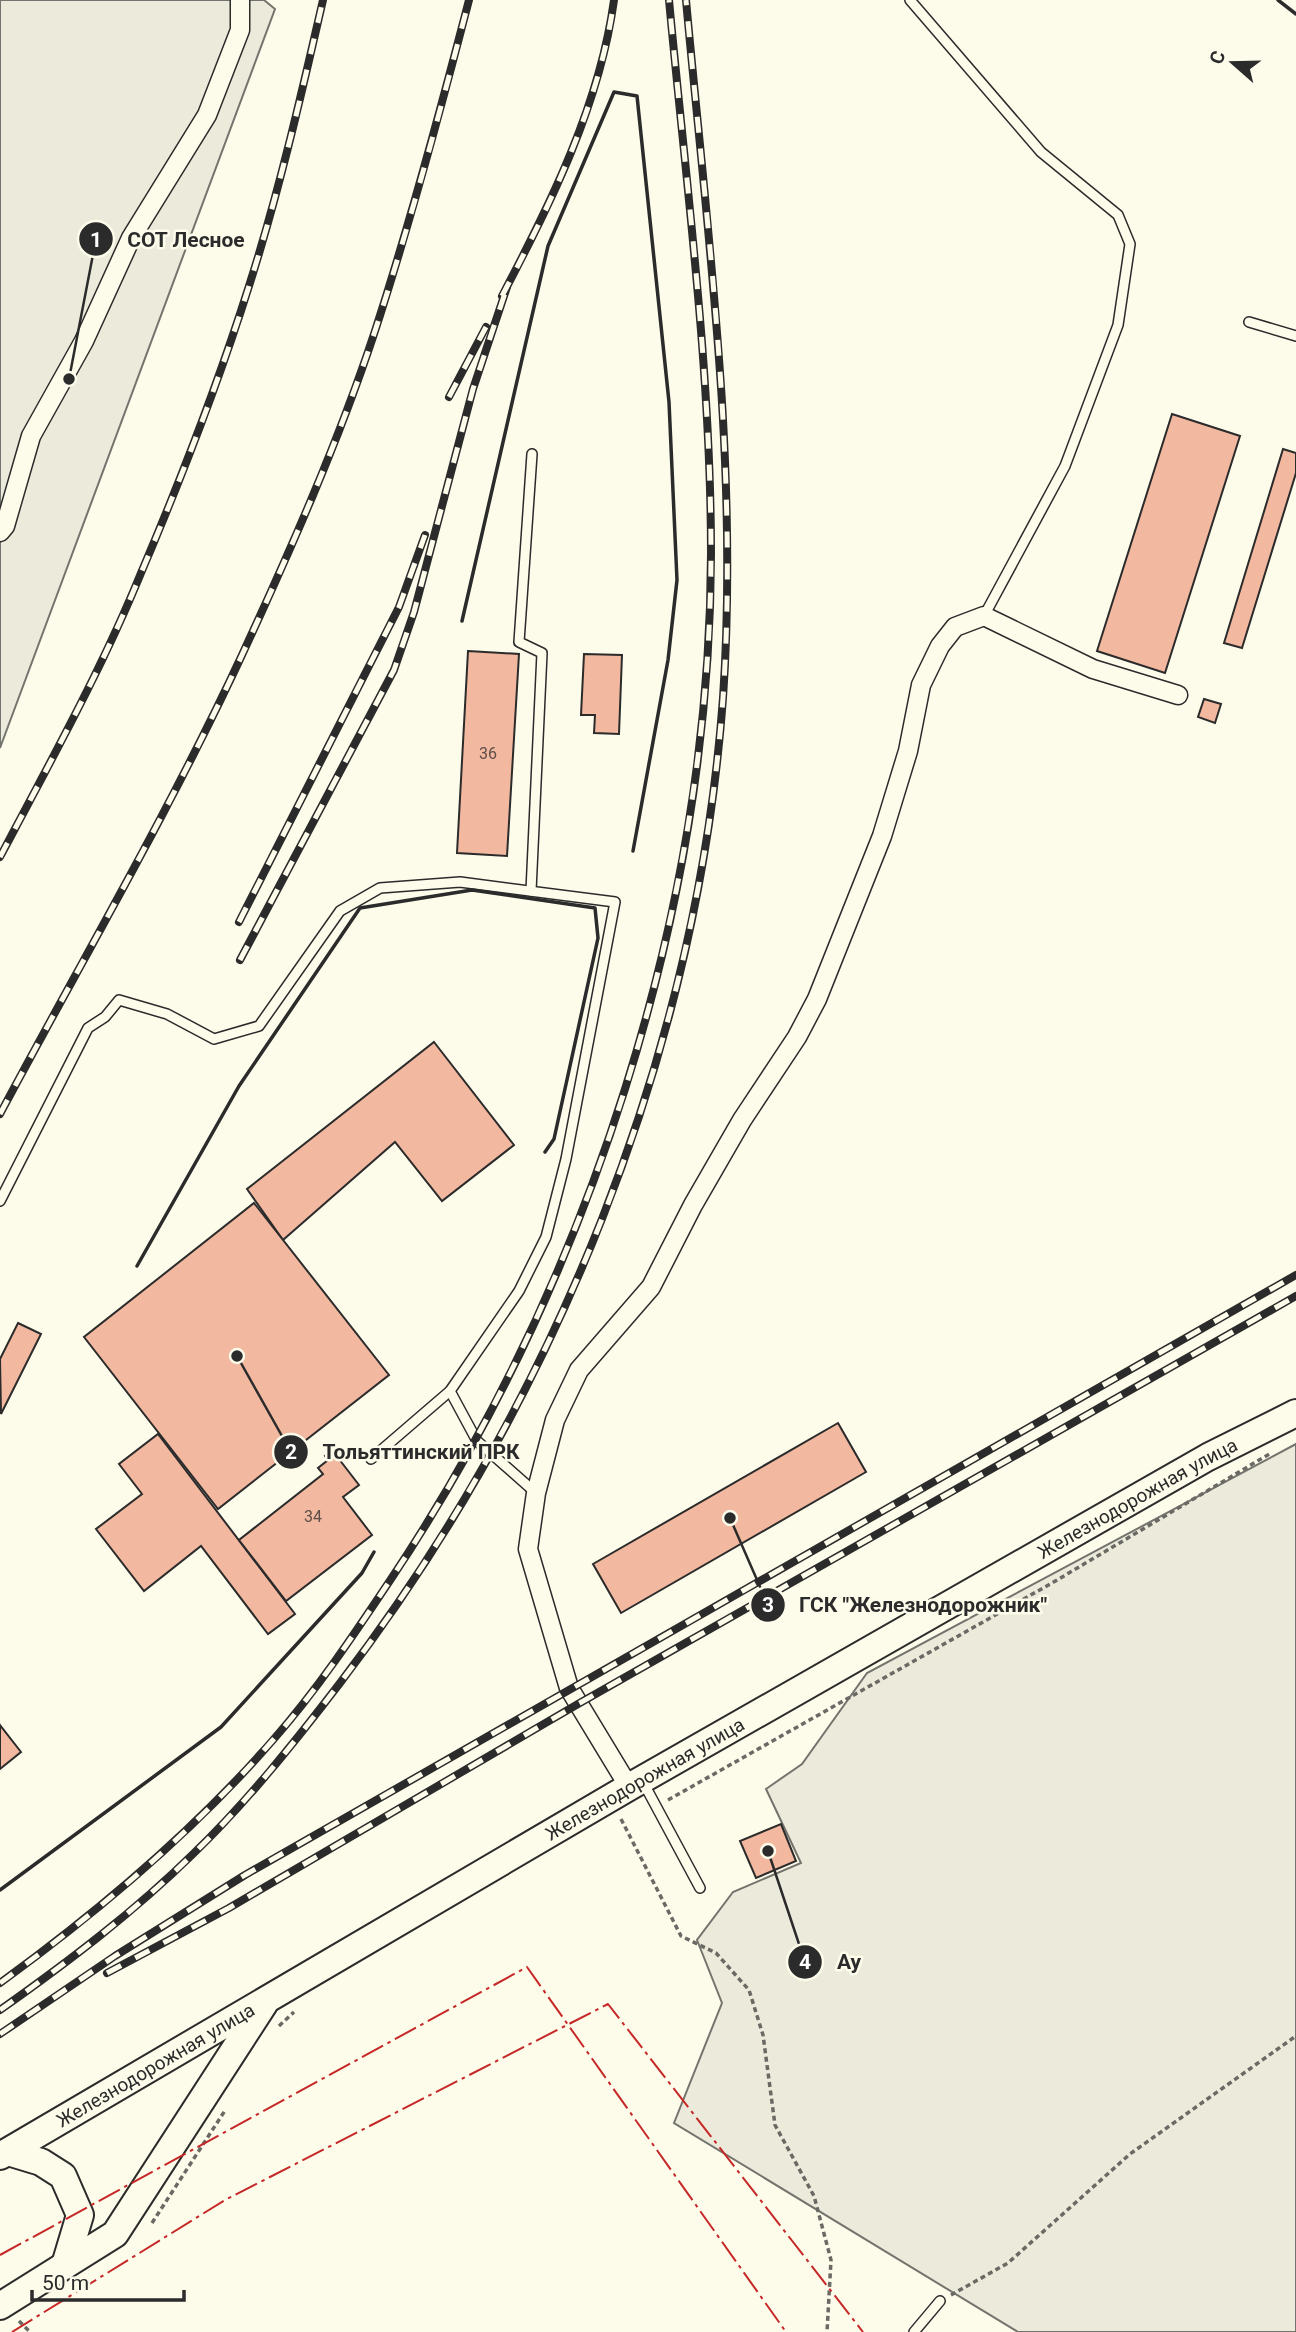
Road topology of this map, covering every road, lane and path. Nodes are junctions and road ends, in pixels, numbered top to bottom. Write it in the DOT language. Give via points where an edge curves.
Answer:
graph roads {
  1 [pos="240,0"];
  2 [pos="910,0"];
  3 [pos="1249,322"];
  4 [pos="1296,336"];
  5 [pos="532,454"];
  6 [pos="0,532"];
  7 [pos="984,617"];
  8 [pos="1178,695"];
  9 [pos="531,891"];
  10 [pos="0,1201"];
  11 [pos="450,1391"];
  12 [pos="1296,1413"];
  13 [pos="1282,1447"];
  14 [pos="372,1459"];
  15 [pos="536,1493"];
  16 [pos="636,1784"];
  17 [pos="655,1804"];
  18 [pos="621,1819"];
  19 [pos="610,1826"];
  20 [pos="700,1888"];
  21 [pos="269,1997"];
  22 [pos="296,2011"];
  23 [pos="276,2029"];
  24 [pos="1296,2036"];
  25 [pos="227,2108"];
  26 [pos="4,2154"];
  27 [pos="148,2227"];
  28 [pos="65,2265"];
  29 [pos="940,2301"];
  30 [pos="0,2306"];
  31 [pos="29,2314"];
  32 [pos="30,2332"];
  33 [pos="827,2332"];
  34 [pos="914,2332"];
  1 -- 6 [label="street" via="240,30 207,115 131,238 84,341 31,436"];
  2 -- 7 [label="lane" via="1041,152 1118,215 1130,244 1118,325 1065,466"];
  3 -- 4 [label="lane"];
  5 -- 9 [label="lane" via="519,642 542,653"];
  7 -- 8 [label="street" via="1093,669"];
  7 -- 15 [label="street" via="955,627 940,646 921,685 908,751 882,836 817,999 693,1205 652,1287 579,1370 555,1420"];
  9 -- 10 [label="lane" via="460,882 380,888 340,911 259,1026 214,1039 167,1014 119,1000 88,1028"];
  9 -- 11 [label="lane" via="615,902 566,1159 546,1237 519,1291"];
  11 -- 14 [label="lane"];
  11 -- 15 [label="lane" via="477,1441"];
  12 -- 16 [label="main road, Железнодорожная улица" via="1208,1457"];
  13 -- 17 [label="path" via="1052,1584 676,1797"];
  15 -- 16 [label="street" via="528,1549 552,1638 578,1704"];
  16 -- 17 [label="lane"];
  16 -- 21 [label="main road, Железнодорожная улица"];
  17 -- 18 [label="path"];
  17 -- 20 [label="lane"];
  18 -- 19 [label="path"];
  18 -- 33 [label="path" via="681,1936 716,1953 749,1990 763,2035 775,2125 814,2196 831,2260"];
  21 -- 26 [label="main road, Железнодорожная улица"];
  21 -- 28 [label="main road" via="115,2234"];
  22 -- 23 [label="path"];
  24 -- 29 [label="path" via="1130,2154 1008,2263"];
  25 -- 27 [label="path"];
  26 -- 28 [label="main road" via="41,2162 63,2176 80,2215"];
  28 -- 30 [label="main road"];
  29 -- 34 [label="lane"];
  31 -- 32 [label="path" via="18,2320"];
}
